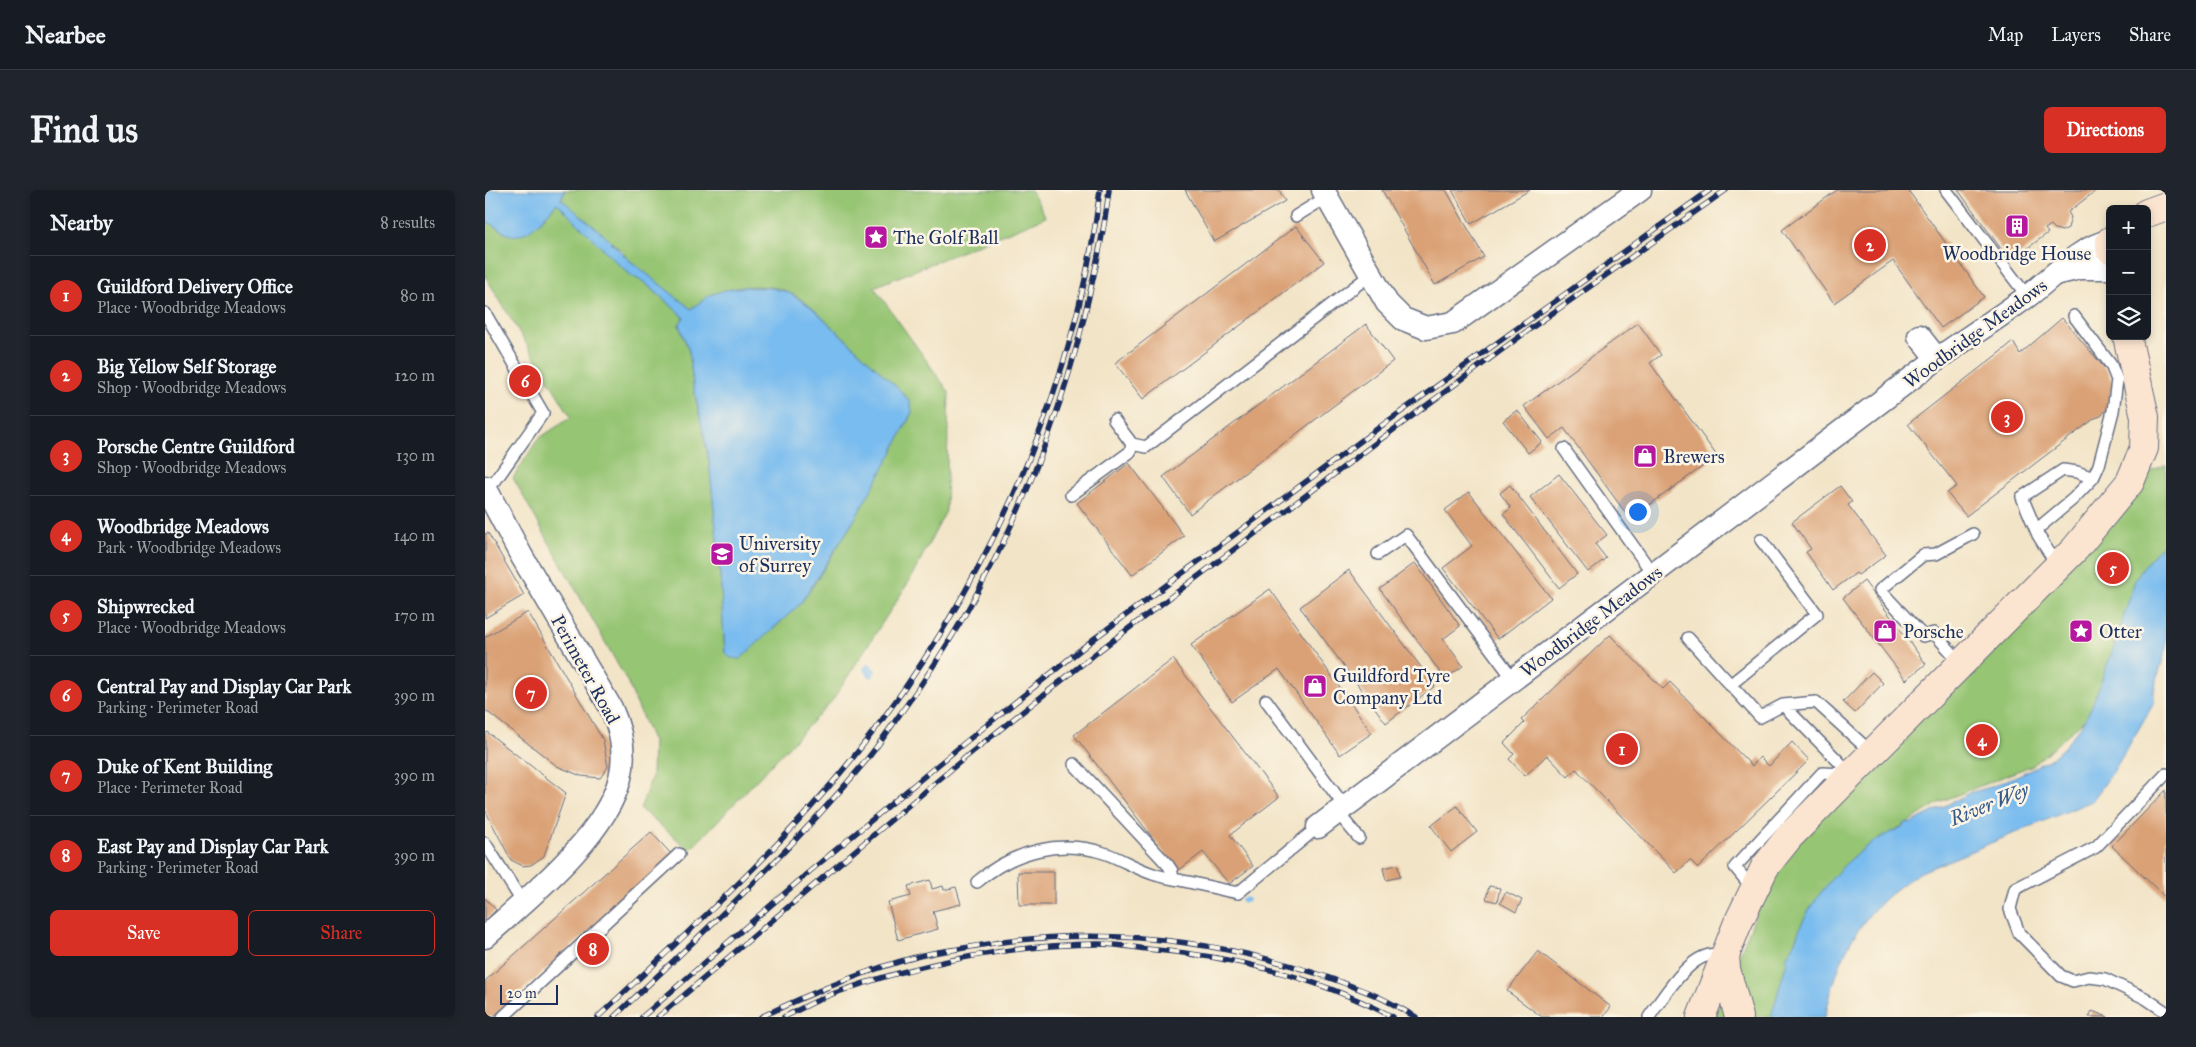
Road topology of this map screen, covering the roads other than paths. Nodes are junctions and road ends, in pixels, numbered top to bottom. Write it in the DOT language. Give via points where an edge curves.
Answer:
graph roads {
  1 [pos="1640,190"];
  2 [pos="1946,190"];
  3 [pos="1325,194"];
  4 [pos="2166,206"];
  5 [pos="2151,212"];
  6 [pos="1296,216"];
  7 [pos="2151,218"];
  8 [pos="2166,222"];
  9 [pos="2106,242"];
  10 [pos="2106,268"];
  11 [pos="2058,273"];
  12 [pos="1370,274"];
  13 [pos="2027,296"];
  14 [pos="485,313"];
  15 [pos="2074,316"];
  16 [pos="1919,336"];
  17 [pos="2128,340"];
  18 [pos="1937,359"];
  19 [pos="1114,420"];
  20 [pos="1132,444"];
  21 [pos="1564,449"];
  22 [pos="2093,478"];
  23 [pos="485,487"];
  24 [pos="1071,495"];
  25 [pos="2036,530"];
  26 [pos="1973,534"];
  27 [pos="1761,540"];
  28 [pos="1378,554"];
  29 [pos="2058,567"];
  30 [pos="1653,574"];
  31 [pos="1688,638"];
  32 [pos="1961,663"];
  33 [pos="1514,680"];
  34 [pos="1730,685"];
  35 [pos="1266,700"];
  36 [pos="1783,705"];
  37 [pos="1872,752"];
  38 [pos="1074,764"];
  39 [pos="1851,774"];
  40 [pos="2166,774"];
  41 [pos="1342,810"];
  42 [pos="1319,828"];
  43 [pos="1359,838"];
  44 [pos="485,843"];
  45 [pos="679,854"];
  46 [pos="1171,878"];
  47 [pos="977,882"];
  48 [pos="523,903"];
  49 [pos="485,936"];
  50 [pos="1725,954"];
  51 [pos="2166,1012"];
  52 [pos="503,1017"];
  53 [pos="1649,1017"];
  54 [pos="1701,1017"];
  55 [pos="1739,1017"];
  1 -- 12 [label="street" via="1453,323 1426,328 1403,319 1387,303"];
  2 -- 13 [label="lane"];
  3 -- 6 [label="lane"];
  3 -- 12 [label="street"];
  4 -- 5 [label="street"];
  7 -- 8 [label="street"];
  9 -- 11 [label="street, Woodbridge Meadows" via="2097,244"];
  10 -- 11 [label="street, Woodbridge Meadows" via="2080,268"];
  11 -- 13 [label="street, Woodbridge Meadows"];
  12 -- 20 [label="lane" via="1146,447"];
  13 -- 18 [label="street, Woodbridge Meadows"];
  14 -- 23 [label="lane" via="543,413 495,480"];
  15 -- 22 [label="lane" via="2111,365 2117,380 2113,412"];
  16 -- 18 [label="street"];
  17 -- 29 [label="street" via="2145,417 2145,448 2130,482"];
  18 -- 30 [label="street, Woodbridge Meadows"];
  19 -- 20 [label="lane"];
  20 -- 24 [label="lane" via="1130,452"];
  21 -- 30 [label="lane"];
  22 -- 25 [label="lane"];
  22 -- 25 [label="lane" via="2063,470 2022,497"];
  23 -- 48 [label="street, Perimeter Road" via="611,708 622,749 622,768 616,790 591,833"];
  25 -- 29 [label="lane"];
  26 -- 32 [label="lane" via="1936,554 1923,555 1880,590 1923,636 1934,633"];
  27 -- 34 [label="lane" via="1817,614"];
  28 -- 33 [label="lane" via="1406,535"];
  29 -- 32 [label="street"];
  30 -- 33 [label="street, Woodbridge Meadows"];
  31 -- 34 [label="lane"];
  32 -- 37 [label="street"];
  33 -- 41 [label="street, Woodbridge Meadows"];
  34 -- 36 [label="lane" via="1760,717"];
  35 -- 41 [label="lane"];
  36 -- 37 [label="lane" via="1816,702"];
  36 -- 39 [label="lane"];
  37 -- 39 [label="street"];
  38 -- 46 [label="lane" via="1168,866 1172,871"];
  39 -- 50 [label="street" via="1789,838 1765,868"];
  40 -- 51 [label="lane" via="2096,847 2015,890 2010,909 2019,933 2061,976 2073,981 2089,977 2105,979"];
  41 -- 42 [label="street, Woodbridge Meadows"];
  41 -- 43 [label="lane"];
  42 -- 46 [label="lane" via="1238,893"];
  44 -- 48 [label="lane"];
  45 -- 52 [label="lane"];
  46 -- 47 [label="lane" via="1154,875 1089,848 1069,847 1036,850 1014,858 993,868"];
  48 -- 49 [label="street, Perimeter Road"];
  50 -- 53 [label="lane" via="1703,956 1694,963 1676,979"];
  50 -- 54 [label="street"];
  50 -- 55 [label="street"];
}
